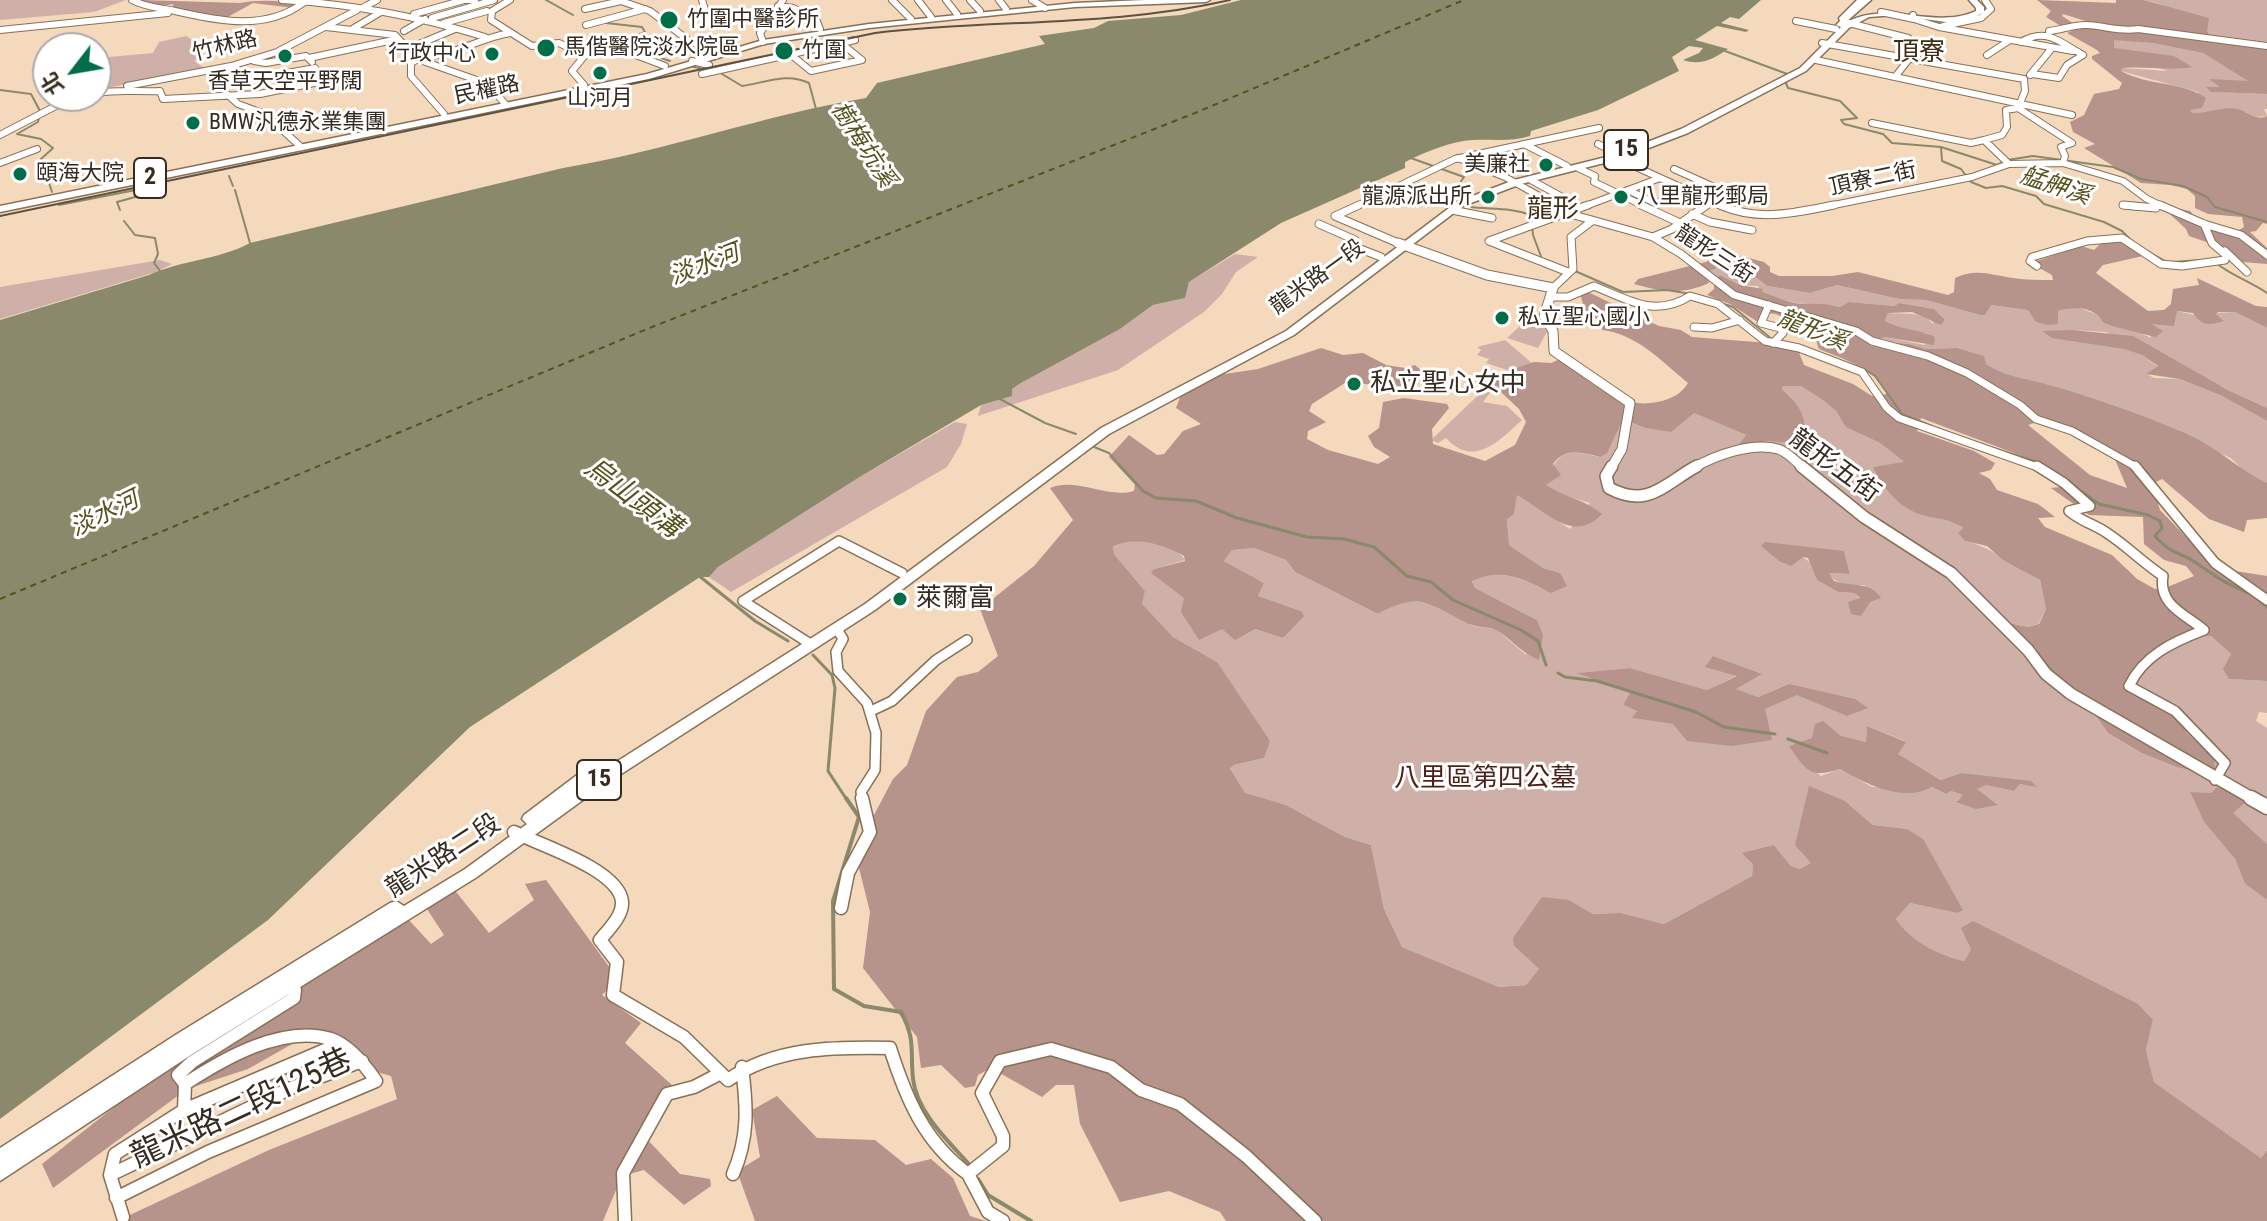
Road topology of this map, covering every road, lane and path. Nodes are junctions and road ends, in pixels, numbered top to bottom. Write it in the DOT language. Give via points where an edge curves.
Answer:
graph roads {
  1 [pos="132,0"];
  2 [pos="282,0"];
  3 [pos="343,0"];
  4 [pos="377,0"];
  5 [pos="494,0"];
  6 [pos="510,0"];
  7 [pos="702,0"];
  8 [pos="783,0"];
  9 [pos="892,0"];
  10 [pos="918,0"];
  11 [pos="946,0"];
  12 [pos="970,0"];
  13 [pos="999,0"];
  14 [pos="1097,0"];
  15 [pos="1151,0"];
  16 [pos="1174,0"];
  17 [pos="1206,0"];
  18 [pos="1861,0"];
  19 [pos="1871,0"];
  20 [pos="1965,0"];
  21 [pos="1973,0"];
  22 [pos="1985,0"];
  23 [pos="619,1"];
  24 [pos="303,3"];
  25 [pos="473,3"];
  26 [pos="1892,3"];
  27 [pos="1039,4"];
  28 [pos="778,6"];
  29 [pos="361,8"];
  30 [pos="418,8"];
  31 [pos="585,9"];
  32 [pos="645,9"];
  33 [pos="1006,9"];
  34 [pos="489,11"];
  35 [pos="980,11"];
  36 [pos="175,12"];
  37 [pos="389,13"];
  38 [pos="957,14"];
  39 [pos="405,16"];
  40 [pos="931,17"];
  41 [pos="1914,17"];
  42 [pos="427,19"];
  43 [pos="768,19"];
  44 [pos="911,19"];
  45 [pos="1796,21"];
  46 [pos="1849,21"];
  47 [pos="347,23"];
  48 [pos="444,23"];
  49 [pos="586,25"];
  50 [pos="326,27"];
  51 [pos="1939,27"];
  52 [pos="354,28"];
  53 [pos="369,28"];
  54 [pos="383,29"];
  55 [pos="455,29"];
  56 [pos="820,29"];
  57 [pos="1836,29"];
  58 [pos="0,30"];
  59 [pos="404,31"];
  60 [pos="510,33"];
  61 [pos="2049,36"];
  62 [pos="485,37"];
  63 [pos="1908,38"];
  64 [pos="398,39"];
  65 [pos="688,40"];
  66 [pos="761,40"];
  67 [pos="855,40"];
  68 [pos="2010,40"];
  69 [pos="2021,42"];
  70 [pos="841,43"];
  71 [pos="1826,44"];
  72 [pos="2267,46"];
  73 [pos="2052,48"];
  74 [pos="407,49"];
  75 [pos="815,49"];
  76 [pos="2073,51"];
  77 [pos="665,53"];
  78 [pos="714,53"];
  79 [pos="586,54"];
  80 [pos="790,54"];
  81 [pos="1987,55"];
  82 [pos="309,58"];
  83 [pos="417,59"];
  84 [pos="1909,59"];
  85 [pos="251,60"];
  86 [pos="1816,60"];
  87 [pos="679,64"];
  88 [pos="709,65"];
  89 [pos="836,65"];
  90 [pos="315,68"];
  91 [pos="1792,73"];
  92 [pos="702,74"];
  93 [pos="2032,74"];
  94 [pos="271,76"];
  95 [pos="1895,77"];
  96 [pos="2024,79"];
  97 [pos="584,85"];
  98 [pos="112,89"];
  99 [pos="112,90"];
  100 [pos="228,95"];
  101 [pos="504,103"];
  102 [pos="2019,106"];
  103 [pos="44,112"];
  104 [pos="444,114"];
  105 [pos="2072,115"];
  106 [pos="1872,123"];
  107 [pos="1599,128"];
  108 [pos="0,135"];
  109 [pos="1984,140"];
  110 [pos="1524,144"];
  111 [pos="1598,144"];
  112 [pos="300,145"];
  113 [pos="37,149"];
  114 [pos="21,154"];
  115 [pos="1614,155"];
  116 [pos="1458,158"];
  117 [pos="2063,160"];
  118 [pos="0,163"];
  119 [pos="2009,164"];
  120 [pos="1573,167"];
  121 [pos="1657,177"];
  122 [pos="1531,180"];
  123 [pos="1514,182"];
  124 [pos="1628,190"];
  125 [pos="1691,191"];
  126 [pos="1616,194"];
  127 [pos="2147,199"];
  128 [pos="1713,201"];
  129 [pos="1458,203"];
  130 [pos="2123,205"];
  131 [pos="1561,206"];
  132 [pos="0,207"];
  133 [pos="1571,211"];
  134 [pos="1692,214"];
  135 [pos="1492,218"];
  136 [pos="1592,221"];
  137 [pos="1678,222"];
  138 [pos="1319,224"];
  139 [pos="2204,224"];
  140 [pos="1752,230"];
  141 [pos="1653,237"];
  142 [pos="1402,244"];
  143 [pos="2222,250"];
  144 [pos="2267,255"];
  145 [pos="1381,257"];
  146 [pos="2037,266"];
  147 [pos="1570,271"];
  148 [pos="2247,272"];
  149 [pos="1552,292"];
  150 [pos="1769,305"];
  151 [pos="1740,320"];
  152 [pos="1294,326"];
  153 [pos="1694,327"];
  154 [pos="1773,343"];
  155 [pos="906,576"];
  156 [pos="2267,600"];
  157 [pos="837,629"];
  158 [pos="967,640"];
  159 [pos="808,643"];
  160 [pos="871,711"];
  161 [pos="2215,780"];
  162 [pos="2267,807"];
  163 [pos="519,834"];
  164 [pos="841,908"];
  165 [pos="286,981"];
  166 [pos="339,1044"];
  167 [pos="362,1061"];
  168 [pos="742,1067"];
  169 [pos="721,1073"];
  170 [pos="185,1084"];
  171 [pos="184,1110"];
  172 [pos="0,1159"];
  173 [pos="0,1172"];
  174 [pos="733,1174"];
  175 [pos="968,1174"];
  176 [pos="110,1175"];
  177 [pos="116,1198"];
  178 [pos="123,1217"];
  179 [pos="625,1221"];
  180 [pos="1003,1221"];
  181 [pos="1315,1221"];
  1 -- 36 [label="street"];
  2 -- 24 [label="street"];
  3 -- 29 [label="street"];
  4 -- 29 [label="street"];
  5 -- 25 [label="street"];
  6 -- 34 [label="street"];
  7 -- 43 [label="street" via="706,13"];
  8 -- 28 [label="street"];
  9 -- 44 [label="street"];
  10 -- 40 [label="street"];
  11 -- 38 [label="street"];
  12 -- 35 [label="street"];
  13 -- 33 [label="street"];
  14 -- 27 [label="main road, 民權路 / 2"];
  15 -- 16 [label="main road"];
  17 -- 27 [label="main road, 民權路 / 2"];
  18 -- 46 [label="main road, 15" via="1843,18"];
  19 -- 46 [label="main road, 龍米路一段"];
  20 -- 26 [label="main road" via="1973,11 1950,16"];
  21 -- 41 [label="main road, 15" via="1980,10 1971,17"];
  22 -- 51 [label="street" via="1991,9 1986,16"];
  23 -- 31 [label="street"];
  23 -- 32 [label="street"];
  24 -- 29 [label="street"];
  24 -- 36 [label="street" via="289,14 253,20"];
  25 -- 34 [label="street"];
  25 -- 39 [label="street" via="464,0"];
  25 -- 42 [label="street"];
  27 -- 33 [label="main road, 民權路 / 2"];
  27 -- 66 [label="main road, 民權路 / 2"];
  28 -- 43 [label="street"];
  28 -- 56 [label="street" via="816,19"];
  29 -- 37 [label="street"];
  29 -- 47 [label="street"];
  29 -- 50 [label="street, 竹林路"];
  30 -- 37 [label="street"];
  32 -- 49 [label="street"];
  32 -- 65 [label="street"];
  33 -- 35 [label="main road, 民權路 / 2"];
  34 -- 48 [label="street"];
  34 -- 60 [label="street" via="491,20"];
  35 -- 38 [label="main road, 民權路 / 2"];
  36 -- 58 [label="street"];
  37 -- 39 [label="street"];
  37 -- 52 [label="street"];
  37 -- 53 [label="street"];
  38 -- 40 [label="main road, 民權路 / 2"];
  39 -- 42 [label="street"];
  39 -- 54 [label="street"];
  40 -- 44 [label="main road, 民權路 / 2"];
  41 -- 46 [label="main road, 15" via="1881,12"];
  41 -- 51 [label="street"];
  42 -- 48 [label="street"];
  42 -- 59 [label="street"];
  43 -- 66 [label="street"];
  44 -- 56 [label="main road, 民權路 / 2"];
  45 -- 57 [label="street"];
  46 -- 57 [label="main road, 龍米路一段 / 15"];
  46 -- 63 [label="street"];
  46 -- 71 [label="main road, 龍米路一段 / 15"];
  48 -- 55 [label="street"];
  50 -- 64 [label="street" via="381,31"];
  50 -- 85 [label="street, 竹林路"];
  51 -- 68 [label="street"];
  55 -- 62 [label="street"];
  55 -- 74 [label="street"];
  56 -- 66 [label="main road, 民權路 / 2"];
  57 -- 71 [label="main road, 龍米路一段 / 15"];
  60 -- 62 [label="street"];
  60 -- 79 [label="street" via="532,46 559,43"];
  61 -- 69 [label="street" via="2034,34"];
  61 -- 72 [label="street" via="2049,31 2083,24"];
  61 -- 76 [label="street"];
  62 -- 83 [label="street"];
  64 -- 74 [label="street"];
  64 -- 82 [label="street"];
  65 -- 77 [label="street" via="655,44"];
  65 -- 78 [label="street"];
  66 -- 78 [label="main road, 民權路 / 2"];
  67 -- 70 [label="street"];
  68 -- 69 [label="street"];
  68 -- 81 [label="street"];
  69 -- 73 [label="street"];
  70 -- 75 [label="street"];
  70 -- 89 [label="street" via="862,60"];
  71 -- 84 [label="street"];
  71 -- 86 [label="main road, 龍米路一段 / 15"];
  71 -- 91 [label="main road, 龍米路一段 / 15"];
  73 -- 76 [label="street"];
  73 -- 93 [label="street"];
  74 -- 83 [label="street"];
  75 -- 80 [label="street"];
  75 -- 89 [label="street"];
  76 -- 93 [label="street" via="2083,55 2059,78"];
  78 -- 87 [label="main road, 民權路 / 2"];
  79 -- 87 [label="street" via="604,50"];
  79 -- 97 [label="street" via="572,71"];
  80 -- 89 [label="street" via="811,71"];
  80 -- 92 [label="street"];
  82 -- 85 [label="street"];
  82 -- 90 [label="street"];
  83 -- 101 [label="street" via="488,84"];
  83 -- 104 [label="street" via="407,70"];
  84 -- 95 [label="street"];
  84 -- 96 [label="street"];
  85 -- 98 [label="street, 竹林路"];
  86 -- 91 [label="main road, 龍米路一段 / 15"];
  86 -- 95 [label="street"];
  87 -- 88 [label="street"];
  87 -- 97 [label="main road, 民權路 / 2"];
  87 -- 101 [label="main road, 民權路 / 2" via="649,76"];
  90 -- 94 [label="street"];
  90 -- 100 [label="street" via="324,81"];
  91 -- 115 [label="main road, 龍米路一段 / 15"];
  91 -- 115 [label="main road, 龍米路一段 / 15" via="1649,145"];
  93 -- 96 [label="street"];
  95 -- 102 [label="street"];
  96 -- 102 [label="street"];
  97 -- 101 [label="main road, 民權路 / 2"];
  99 -- 100 [label="street" via="160,91 163,99"];
  100 -- 112 [label="street" via="265,114"];
  101 -- 104 [label="main road, 民權路 / 2"];
  101 -- 112 [label="main road, 民權路 / 2"];
  102 -- 105 [label="street"];
  102 -- 109 [label="street" via="2006,110 2002,135"];
  102 -- 117 [label="street" via="2072,143 2061,147"];
  103 -- 108 [label="street"];
  104 -- 112 [label="main road, 民權路 / 2"];
  106 -- 109 [label="street, 頂寮二街" via="1971,143"];
  107 -- 110 [label="street"];
  109 -- 119 [label="street"];
  110 -- 116 [label="street"];
  110 -- 120 [label="street"];
  111 -- 115 [label="street"];
  112 -- 132 [label="main road, 2"];
  113 -- 118 [label="street"];
  114 -- 118 [label="street"];
  115 -- 120 [label="main road, 龍米路一段 / 15"];
  115 -- 121 [label="street"];
  116 -- 123 [label="street, 龍形三街"];
  116 -- 142 [label="street" via="1335,216"];
  117 -- 119 [label="street, 頂寮二街"];
  117 -- 127 [label="street, 頂寮二街" via="2110,176"];
  119 -- 128 [label="street, 頂寮二街" via="1972,177 1797,214 1741,214"];
  120 -- 122 [label="main road, 龍米路一段 / 15"];
  120 -- 123 [label="main road, 龍米路一段 / 15"];
  120 -- 126 [label="street" via="1595,176 1594,182"];
  121 -- 124 [label="street"];
  121 -- 125 [label="street"];
  121 -- 128 [label="street" via="1677,168 1728,190"];
  122 -- 123 [label="main road, 龍米路一段 / 15"];
  122 -- 131 [label="street" via="1557,191"];
  123 -- 129 [label="main road, 龍米路一段 / 15"];
  123 -- 131 [label="street, 龍形三街"];
  124 -- 125 [label="street" via="1655,203"];
  124 -- 126 [label="street"];
  125 -- 128 [label="street"];
  126 -- 133 [label="street"];
  126 -- 137 [label="street"];
  127 -- 130 [label="street" via="2156,208"];
  127 -- 139 [label="street, 頂寮二街"];
  128 -- 134 [label="street"];
  129 -- 135 [label="street"];
  129 -- 142 [label="main road, 龍米路一段 / 15"];
  131 -- 133 [label="street, 龍形三街"];
  133 -- 136 [label="street, 龍形三街"];
  133 -- 147 [label="street" via="1489,241"];
  134 -- 137 [label="street"];
  134 -- 140 [label="street"];
  136 -- 141 [label="street, 龍形三街"];
  136 -- 147 [label="street" via="1571,237"];
  137 -- 141 [label="street"];
  138 -- 145 [label="street"];
  139 -- 143 [label="street" via="2212,243"];
  139 -- 144 [label="street, 頂寮二街" via="2241,235"];
  141 -- 150 [label="street, 龍形三街" via="1734,295"];
  142 -- 145 [label="main road, 龍米路一段 / 15"];
  142 -- 149 [label="street"];
  142 -- 152 [label="main road, 龍米路一段 / 15"];
  143 -- 146 [label="street" via="2225,260 2182,266 2161,264 2122,238 2087,241 2032,257"];
  143 -- 148 [label="street"];
  145 -- 152 [label="main road, 龍米路一段 / 15"];
  147 -- 149 [label="street"];
  149 -- 151 [label="street" via="1561,299 1594,286 1647,307 1674,306 1690,296 1718,304"];
  149 -- 161 [label="street, 龍形五街" via="1544,316 1553,331 1554,351 1630,403 1622,449 1606,476 1609,488 1638,498 1658,492 1698,465 1767,446 1782,450 1864,517 1951,573 2058,684"];
  150 -- 154 [label="street" via="1761,323 1783,333"];
  150 -- 156 [label="street, 龍形三街" via="1949,363 2036,419 2072,431 2134,466 2215,563"];
  151 -- 153 [label="street"];
  151 -- 154 [label="street"];
  152 -- 155 [label="main road, 龍米路一段 / 15" via="1105,431"];
  154 -- 161 [label="street" via="1862,372 1886,411 1899,418 2048,472 2090,506 2069,511 2163,576 2165,601 2204,630 2151,657 2134,672 2129,686 2174,710 2225,763"];
  155 -- 157 [label="main road, 龍米路二段 / 15"];
  155 -- 159 [label="main road, 龍米路二段 / 15"];
  155 -- 159 [label="street" via="839,541 743,601"];
  157 -- 159 [label="main road, 龍米路二段 / 15"];
  157 -- 160 [label="street" via="843,639 833,660"];
  158 -- 160 [label="street" via="891,703"];
  159 -- 163 [label="main road, 龍米路二段 / 15"];
  160 -- 164 [label="street" via="875,770 861,792 870,832 848,873"];
  161 -- 162 [label="street, 龍形五街"];
  163 -- 165 [label="main road, 龍米路二段 / 15" via="471,873"];
  163 -- 169 [label="street" via="598,871 618,890 622,902 617,916 600,940 617,962 613,995 684,1037"];
  165 -- 170 [label="street, 龍米路二段125巷" via="295,990 294,998 192,1062 178,1075"];
  165 -- 172 [label="main road, 龍米路二段 / 15"];
  165 -- 173 [label="main road, 龍米路二段 / 15"];
  166 -- 167 [label="street, 龍米路二段125巷"];
  166 -- 170 [label="street, 龍米路二段125巷" via="329,1038 282,1038 204,1070"];
  166 -- 171 [label="street, 龍米路二段125巷"];
  167 -- 176 [label="street, 龍米路二段125巷" via="291,1088"];
  167 -- 177 [label="street, 龍米路二段125巷" via="376,1081 208,1152"];
  168 -- 169 [label="street" via="728,1080"];
  168 -- 174 [label="street" via="749,1127"];
  168 -- 175 [label="street" via="824,1049 890,1048 908,1103 944,1159"];
  169 -- 179 [label="street" via="667,1094 623,1173"];
  170 -- 171 [label="street, 龍米路二段125巷"];
  171 -- 176 [label="street, 龍米路二段125巷" via="115,1154"];
  175 -- 180 [label="street" via="988,1212"];
  175 -- 181 [label="street" via="1003,1146 982,1093 1000,1061 1051,1049 1111,1067 1141,1090 1180,1104"];
  176 -- 177 [label="street, 龍米路二段125巷"];
  177 -- 178 [label="street, 龍米路二段125巷"];
}
